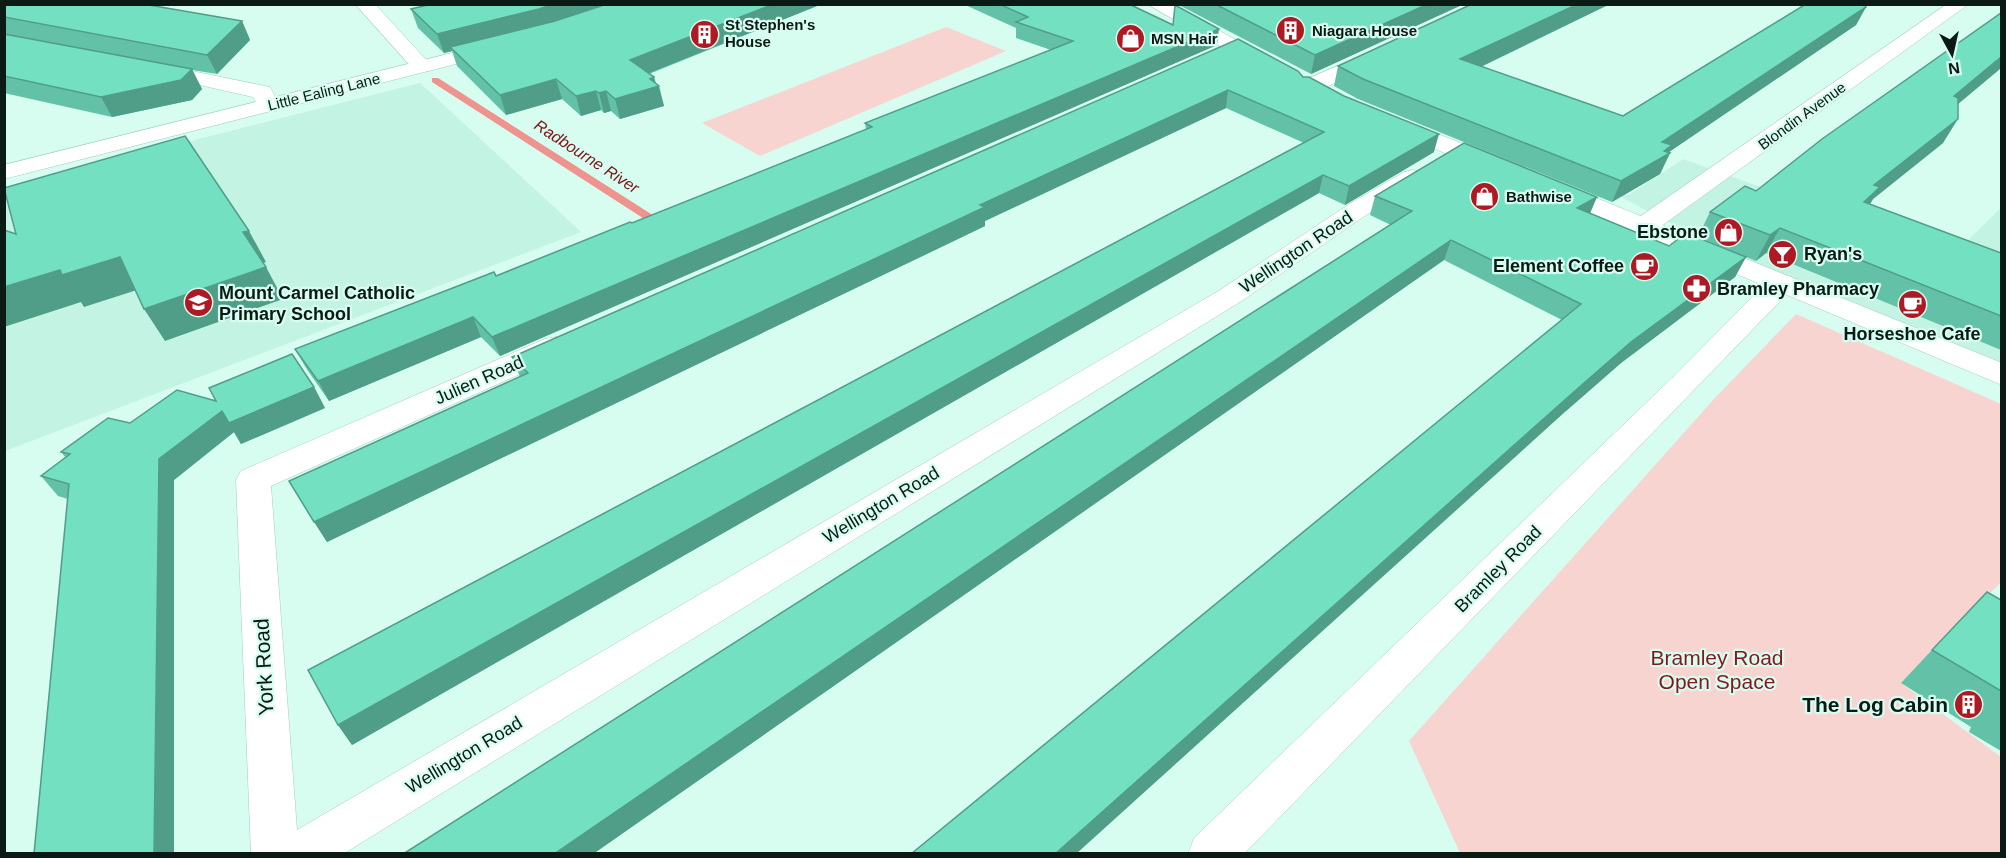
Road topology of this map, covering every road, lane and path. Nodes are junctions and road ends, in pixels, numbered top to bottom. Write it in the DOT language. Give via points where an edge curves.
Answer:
graph roads {
  1 [pos="364,4"];
  2 [pos="1156,4"];
  3 [pos="1960,4"];
  4 [pos="519,42"];
  5 [pos="1232,47"];
  6 [pos="1391,48"];
  7 [pos="1202,60"];
  8 [pos="133,66"];
  9 [pos="422,67"];
  10 [pos="1292,78"];
  11 [pos="1339,101"];
  12 [pos="269,106"];
  13 [pos="1371,115"];
  14 [pos="1458,150"];
  15 [pos="4,172"];
  16 [pos="1644,226"];
  17 [pos="1782,283"];
  18 [pos="574,338"];
  19 [pos="2001,375"];
  20 [pos="253,480"];
  21 [pos="275,854"];
  22 [pos="300,854"];
  23 [pos="1211,854"];
  1 -- 9 [label="street"];
  2 -- 5 [label="street"];
  3 -- 16 [label="street, Blondin Avenue"];
  4 -- 9 [label="street, Little Ealing Lane"];
  5 -- 7 [label="street"];
  5 -- 10 [label="street"];
  6 -- 10 [label="street"];
  8 -- 12 [label="street" via="262,92"];
  9 -- 12 [label="street, Little Ealing Lane"];
  10 -- 11 [label="street"];
  12 -- 15 [label="street, Little Ealing Lane"];
  13 -- 14 [label="street"];
  14 -- 16 [label="street"];
  14 -- 22 [label="street, Wellington Road" via="1360,208 1230,296"];
  16 -- 17 [label="street"];
  17 -- 19 [label="street"];
  17 -- 23 [label="street, Bramley Road"];
  18 -- 20 [label="street, Julien Road"];
  20 -- 21 [label="street, York Road"];
}
